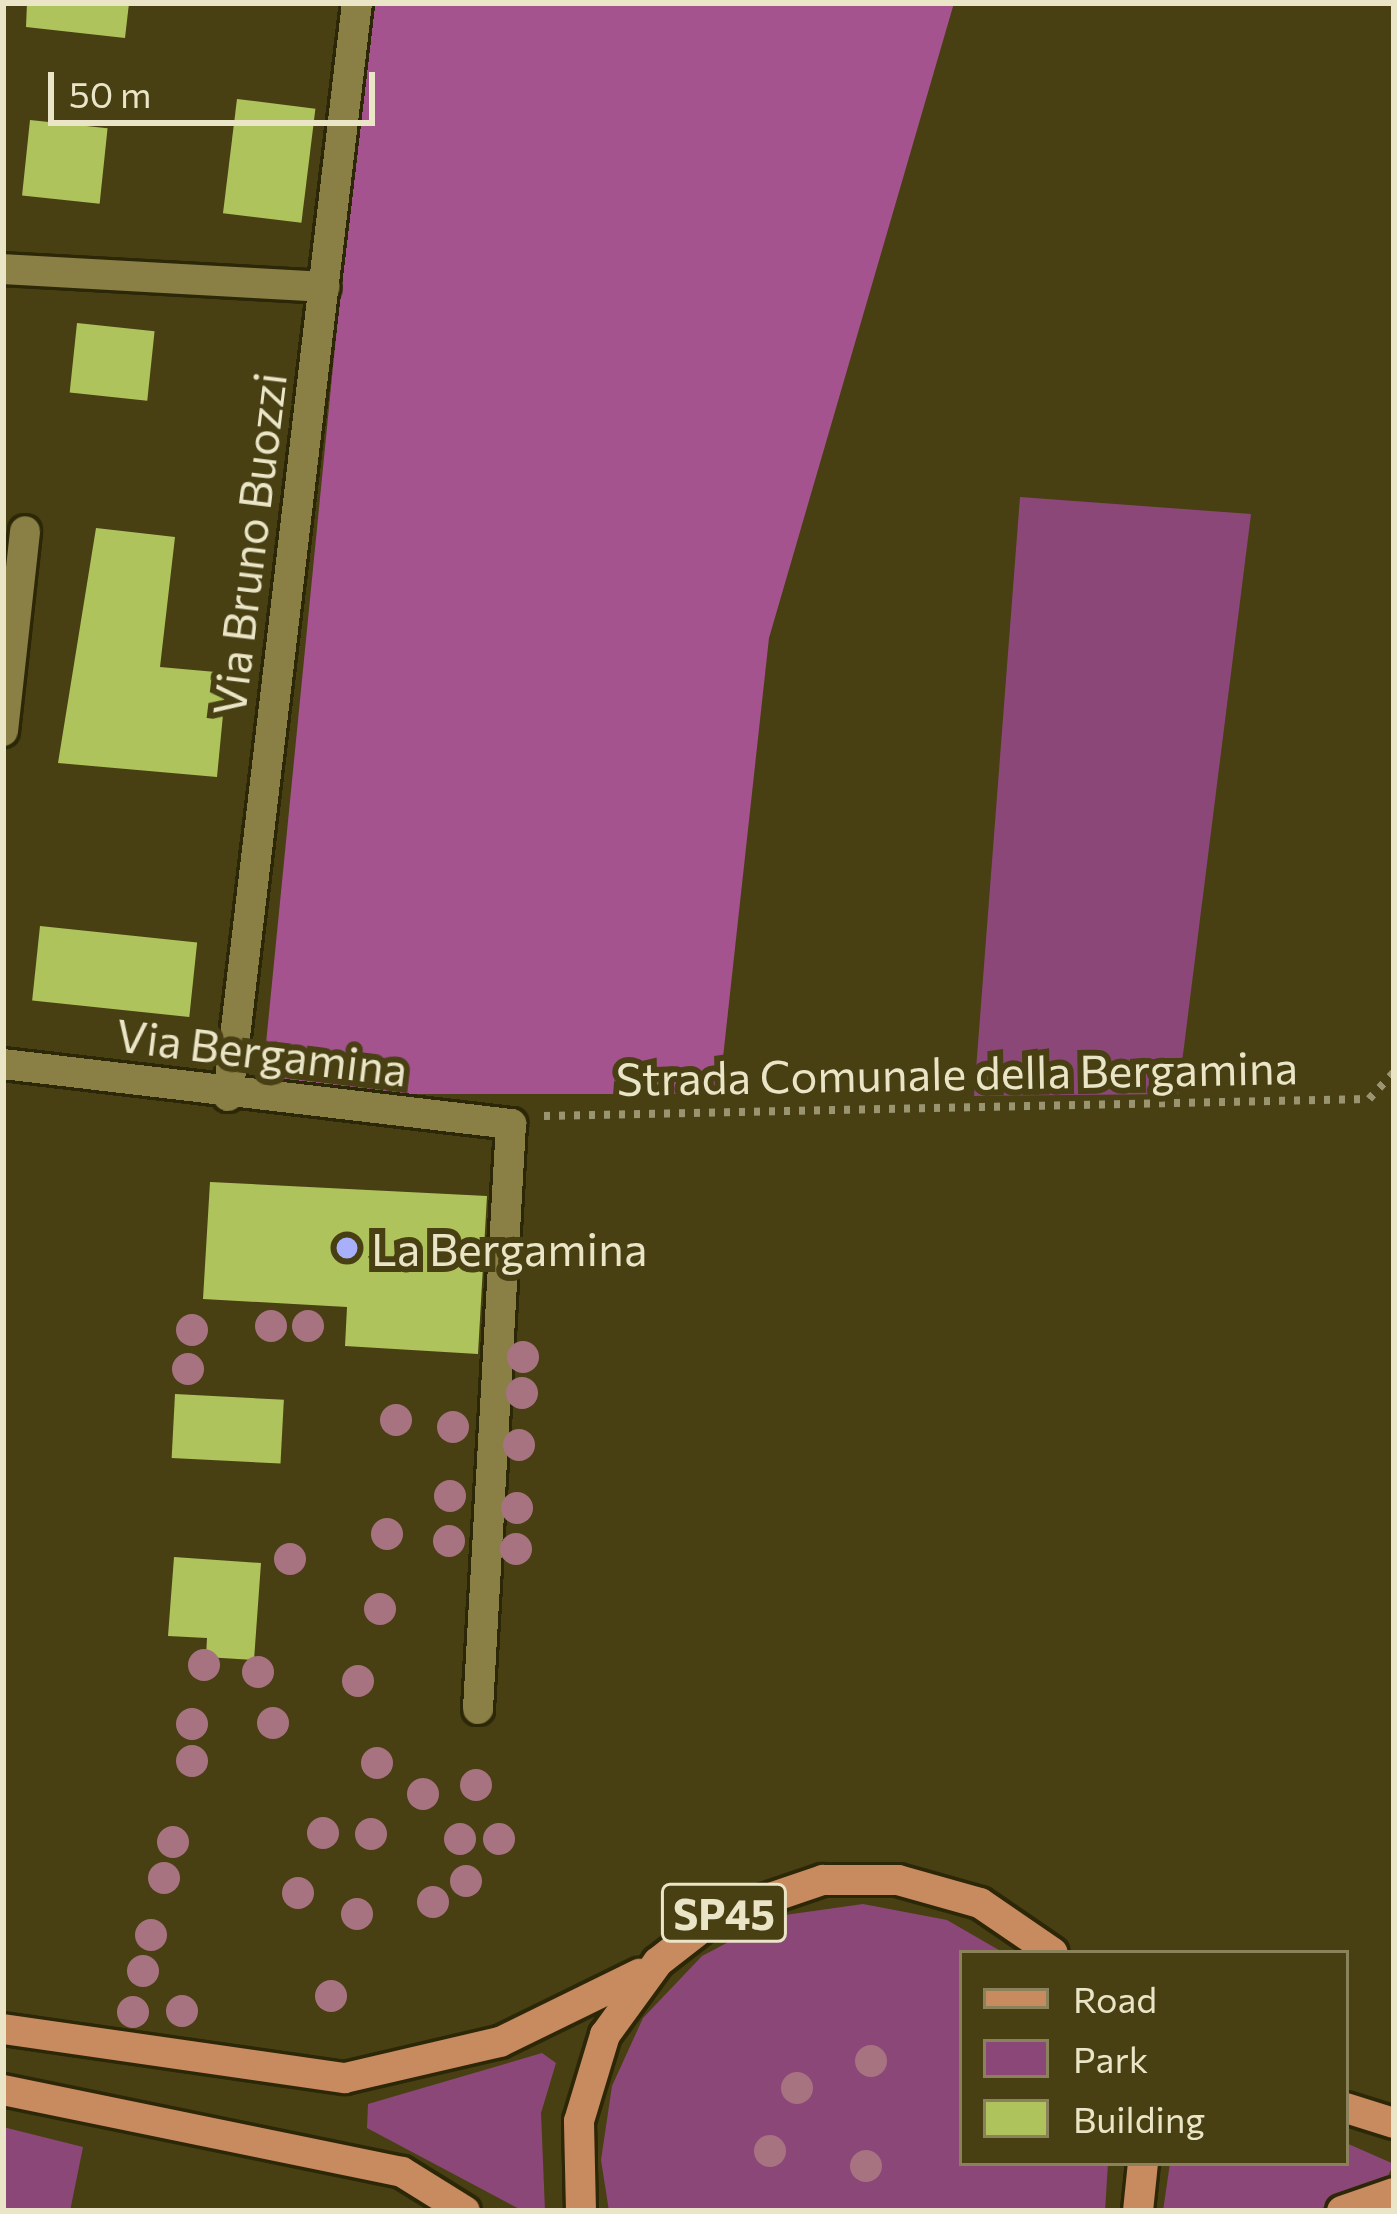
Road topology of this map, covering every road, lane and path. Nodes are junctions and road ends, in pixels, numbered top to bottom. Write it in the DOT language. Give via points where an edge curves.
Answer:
graph roads {
  1 [pos="357,3"];
  2 [pos="3,269"];
  3 [pos="324,286"];
  4 [pos="25,531"];
  5 [pos="3,731"];
  6 [pos="3,1064"];
  7 [pos="1394,1072"];
  8 [pos="228,1096"];
  9 [pos="512,1124"];
  10 [pos="478,1709"];
  11 [pos="1049,1950"];
  12 [pos="658,1962"];
  13 [pos="3,2029"];
  14 [pos="3,2090"];
  15 [pos="1349,2109"];
  16 [pos="1394,2123"];
  17 [pos="1143,2166"];
  18 [pos="1394,2193"];
  19 [pos="465,2211"];
  20 [pos="581,2211"];
  21 [pos="1138,2211"];
  22 [pos="1342,2211"];
  1 -- 3 [label="street, Via Bruno Buozzi"];
  2 -- 3 [label="street"];
  3 -- 8 [label="street, Via Bruno Buozzi"];
  4 -- 5 [label="street"];
  6 -- 8 [label="street, Via Bergamina"];
  7 -- 9 [label="path, Strada Comunale della Bergamina" via="1369,1099 563,1110"];
  8 -- 9 [label="street, Via Bergamina"];
  9 -- 10 [label="street"];
  11 -- 12 [label="main road, SP45" via="980,1904 860,1877 750,1899"];
  12 -- 13 [label="main road, SP45" via="500,2042 345,2078"];
  12 -- 20 [label="main road, SP45" via="593,2063 576,2150"];
  14 -- 19 [label="main road" via="402,2173"];
  15 -- 16 [label="main road"];
  17 -- 21 [label="main road"];
  18 -- 22 [label="main road"];
}
